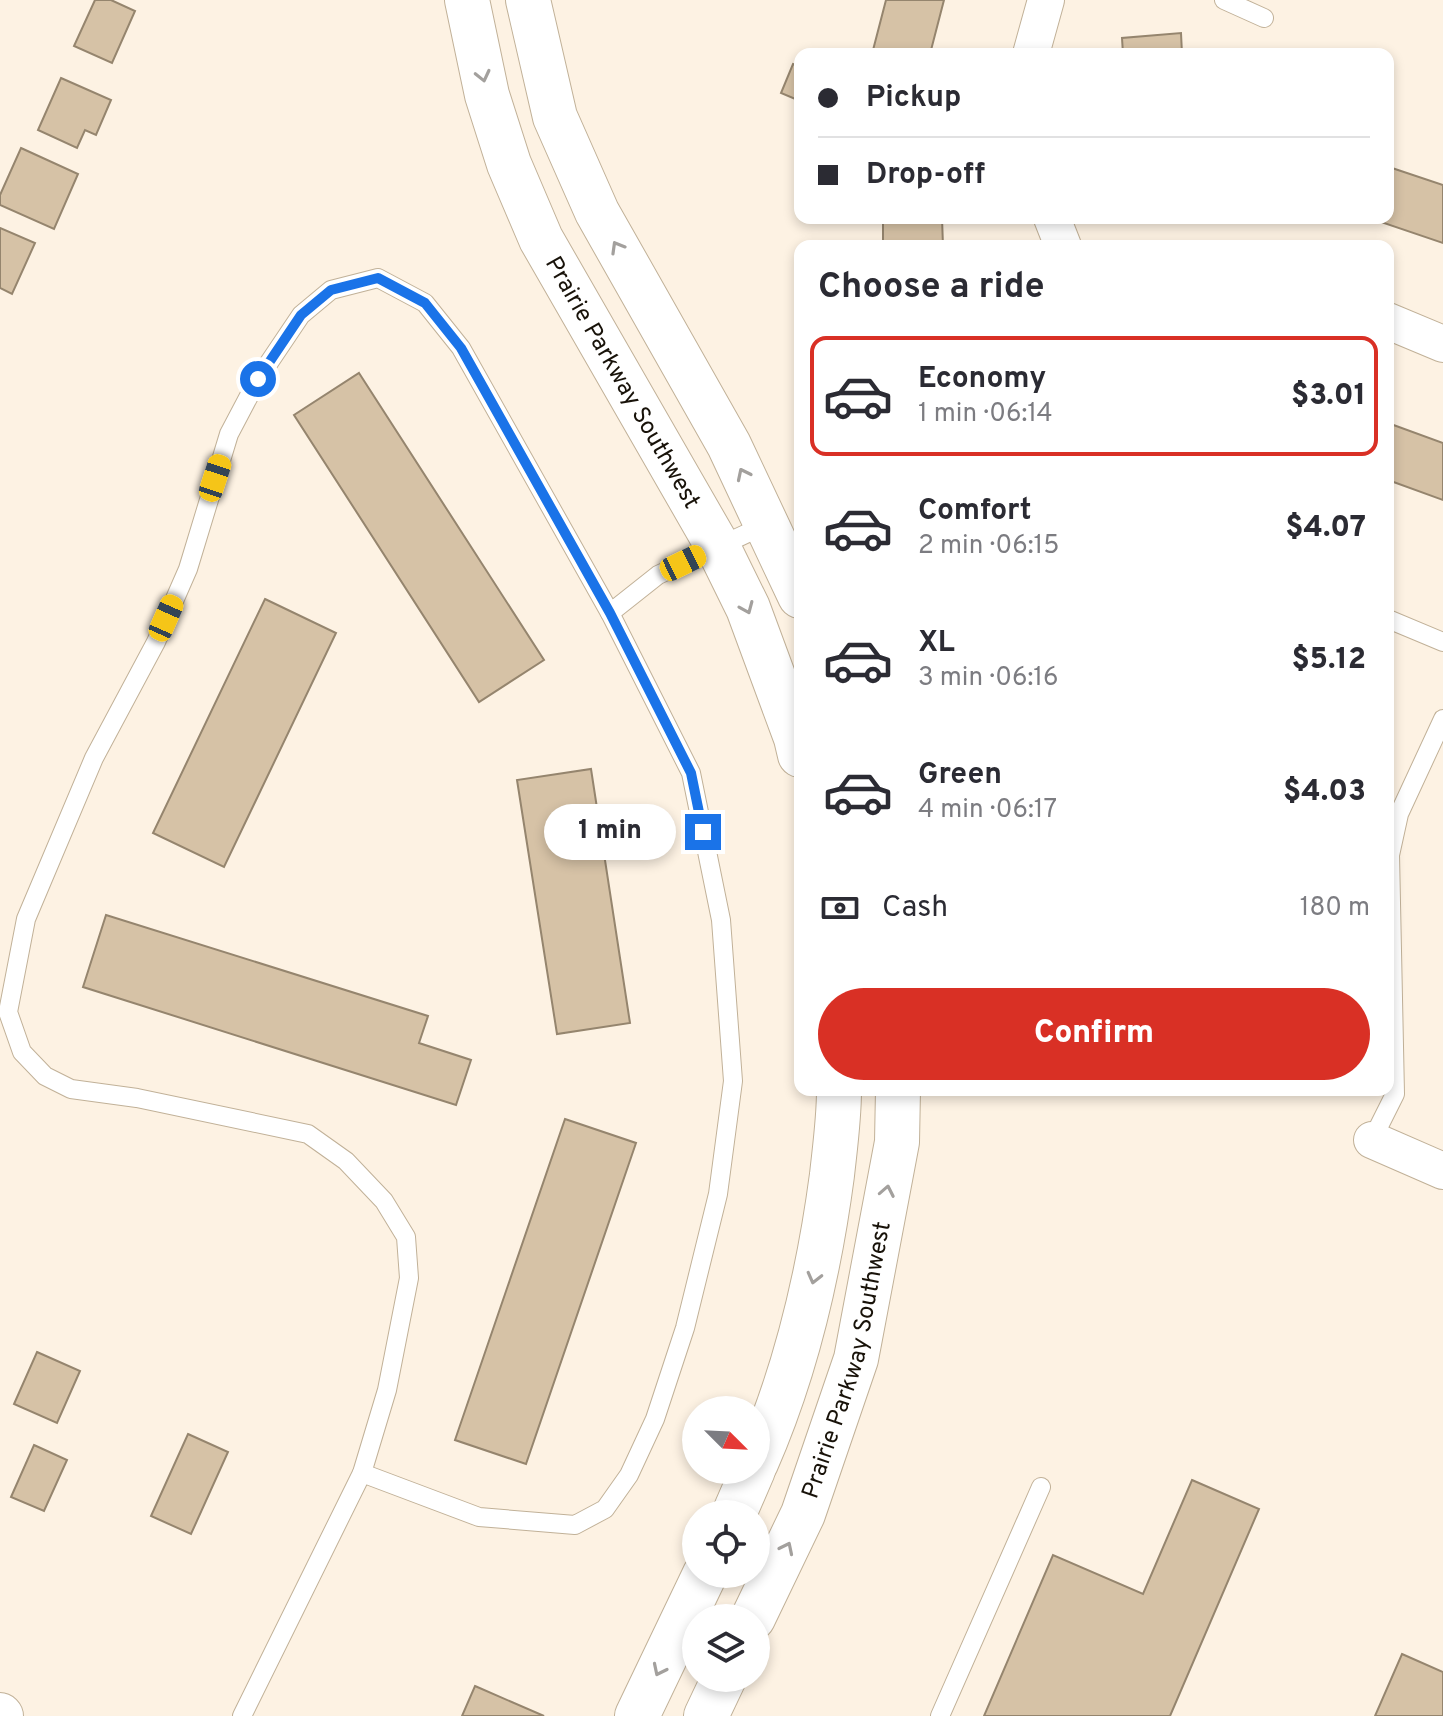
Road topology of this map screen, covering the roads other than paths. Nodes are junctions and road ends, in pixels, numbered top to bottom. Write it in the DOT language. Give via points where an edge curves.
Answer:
graph roads {
  1 [pos="467,0"];
  2 [pos="528,0"];
  3 [pos="1046,0"];
  4 [pos="1224,0"];
  5 [pos="1264,18"];
  6 [pos="1033,48"];
  7 [pos="1394,324"];
  8 [pos="1443,344"];
  9 [pos="767,524"];
  10 [pos="718,547"];
  11 [pos="794,583"];
  12 [pos="610,613"];
  13 [pos="1394,622"];
  14 [pos="1443,642"];
  15 [pos="1443,719"];
  16 [pos="794,733"];
  17 [pos="1394,833"];
  18 [pos="1394,1046"];
  19 [pos="839,1096"];
  20 [pos="898,1096"];
  21 [pos="1394,1096"];
  22 [pos="1394,1096"];
  23 [pos="1372,1140"];
  24 [pos="1443,1171"];
  25 [pos="770,1425"];
  26 [pos="362,1473"];
  27 [pos="1041,1487"];
  28 [pos="698,1588"];
  29 [pos="760,1604"];
  30 [pos="717,1692"];
  31 [pos="242,1716"];
  32 [pos="637,1716"];
  33 [pos="706,1716"];
  34 [pos="940,1716"];
  1 -- 10 [label="street, Prairie Parkway Southwest, one-way" via="487,95 541,239"];
  9 -- 2 [label="street, one-way" via="729,445 597,212 555,117"];
  3 -- 6 [label="street"];
  4 -- 5 [label="lane"];
  7 -- 8 [label="street"];
  9 -- 10 [label="lane"];
  9 -- 11 [label="street"];
  10 -- 12 [label="lane" via="658,575"];
  10 -- 16 [label="street, Prairie Parkway Southwest, one-way" via="748,608"];
  12 -- 26 [label="lane" via="691,773 721,920 733,1081 718,1194 685,1328 655,1419 629,1475 605,1509 575,1525 479,1517"];
  12 -- 26 [label="lane" via="461,348 425,303 378,278 331,290 301,315 229,434 188,569 94,758 26,919 8,1012 22,1052 45,1076 71,1089 308,1134 346,1161 384,1201 406,1237 409,1278 387,1390"];
  13 -- 14 [label="lane"];
  15 -- 17 [label="lane"];
  18 -- 21 [label="lane"];
  19 -- 25 [label="street, Prairie Parkway Southwest, one-way" via="823,1243 791,1368"];
  29 -- 20 [label="street, Prairie Parkway Southwest, one-way" via="803,1514 856,1359 897,1142"];
  22 -- 23 [label="lane"];
  23 -- 24 [label="street"];
  26 -- 31 [label="lane"];
  27 -- 34 [label="lane"];
  28 -- 32 [label="street, one-way"];
  30 -- 33 [label="street"];
}
